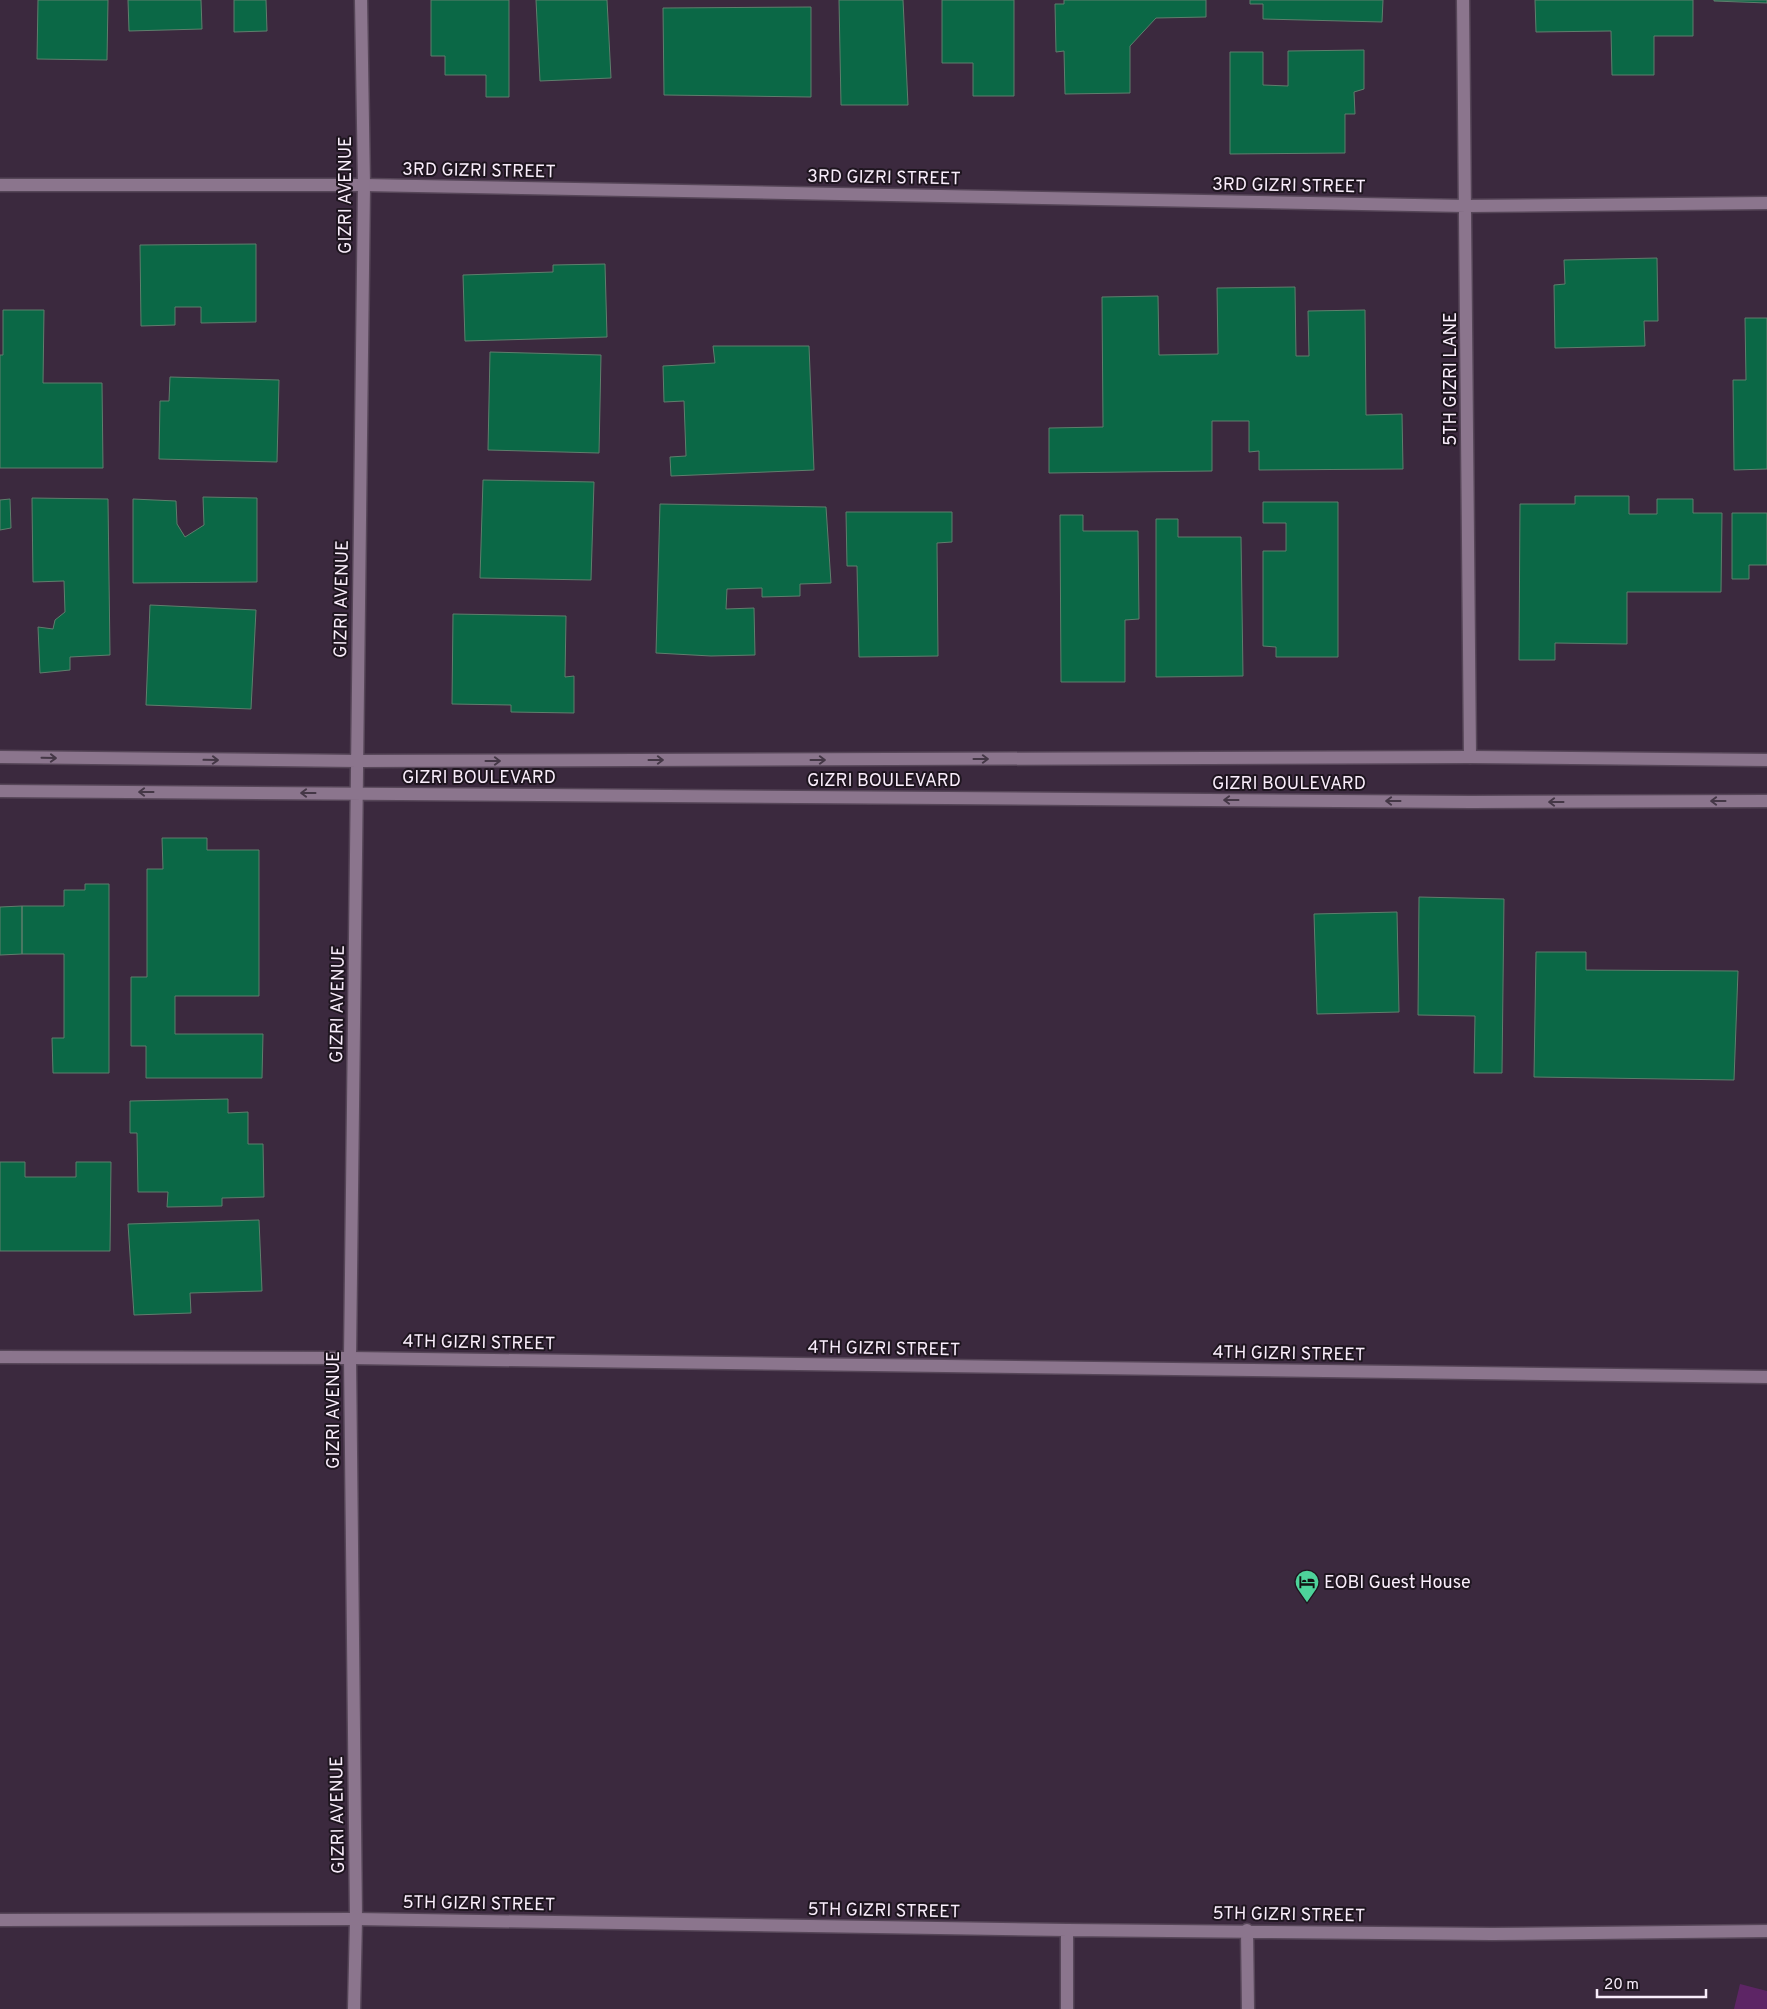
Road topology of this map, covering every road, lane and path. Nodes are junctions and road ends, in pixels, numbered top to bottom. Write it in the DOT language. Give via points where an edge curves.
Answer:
graph roads {
  1 [pos="361,0"];
  2 [pos="1463,0"];
  3 [pos="0,185"];
  4 [pos="364,185"];
  5 [pos="1767,203"];
  6 [pos="1466,206"];
  7 [pos="1470,757"];
  8 [pos="0,758"];
  9 [pos="1767,760"];
  10 [pos="357,761"];
  11 [pos="0,791"];
  12 [pos="357,794"];
  13 [pos="1767,801"];
  14 [pos="0,1357"];
  15 [pos="350,1358"];
  16 [pos="1767,1377"];
  17 [pos="356,1919"];
  18 [pos="0,1920"];
  19 [pos="1067,1930"];
  20 [pos="1247,1930"];
  21 [pos="1767,1932"];
  22 [pos="354,2009"];
  23 [pos="1067,2009"];
  24 [pos="1248,2009"];
  1 -- 4 [label="street, GIZRI AVENUE"];
  2 -- 6 [label="street, 5TH GIZRI LANE"];
  3 -- 4 [label="street, 3RD GIZRI STREET"];
  4 -- 6 [label="street, 3RD GIZRI STREET"];
  4 -- 10 [label="street, GIZRI AVENUE"];
  5 -- 6 [label="street, 3RD GIZRI STREET"];
  6 -- 7 [label="street, 5TH GIZRI LANE"];
  7 -- 9 [label="street, GIZRI BOULEVARD"];
  10 -- 7 [label="street, GIZRI BOULEVARD, one-way"];
  8 -- 10 [label="street, GIZRI BOULEVARD, one-way"];
  10 -- 12 [label="street, GIZRI AVENUE"];
  12 -- 11 [label="street, GIZRI BOULEVARD, one-way"];
  13 -- 12 [label="street, GIZRI BOULEVARD, one-way" via="1461,802"];
  12 -- 15 [label="street, GIZRI AVENUE"];
  14 -- 15 [label="street, 4TH GIZRI STREET"];
  15 -- 16 [label="street, 4TH GIZRI STREET"];
  15 -- 17 [label="street, GIZRI AVENUE"];
  17 -- 18 [label="street, 5TH GIZRI STREET"];
  17 -- 19 [label="street, 5TH GIZRI STREET"];
  17 -- 22 [label="street, GIZRI AVENUE"];
  19 -- 20 [label="street, 5TH GIZRI STREET"];
  19 -- 23 [label="street"];
  20 -- 21 [label="street, 5TH GIZRI STREET" via="1492,1934"];
  20 -- 24 [label="street"];
}
